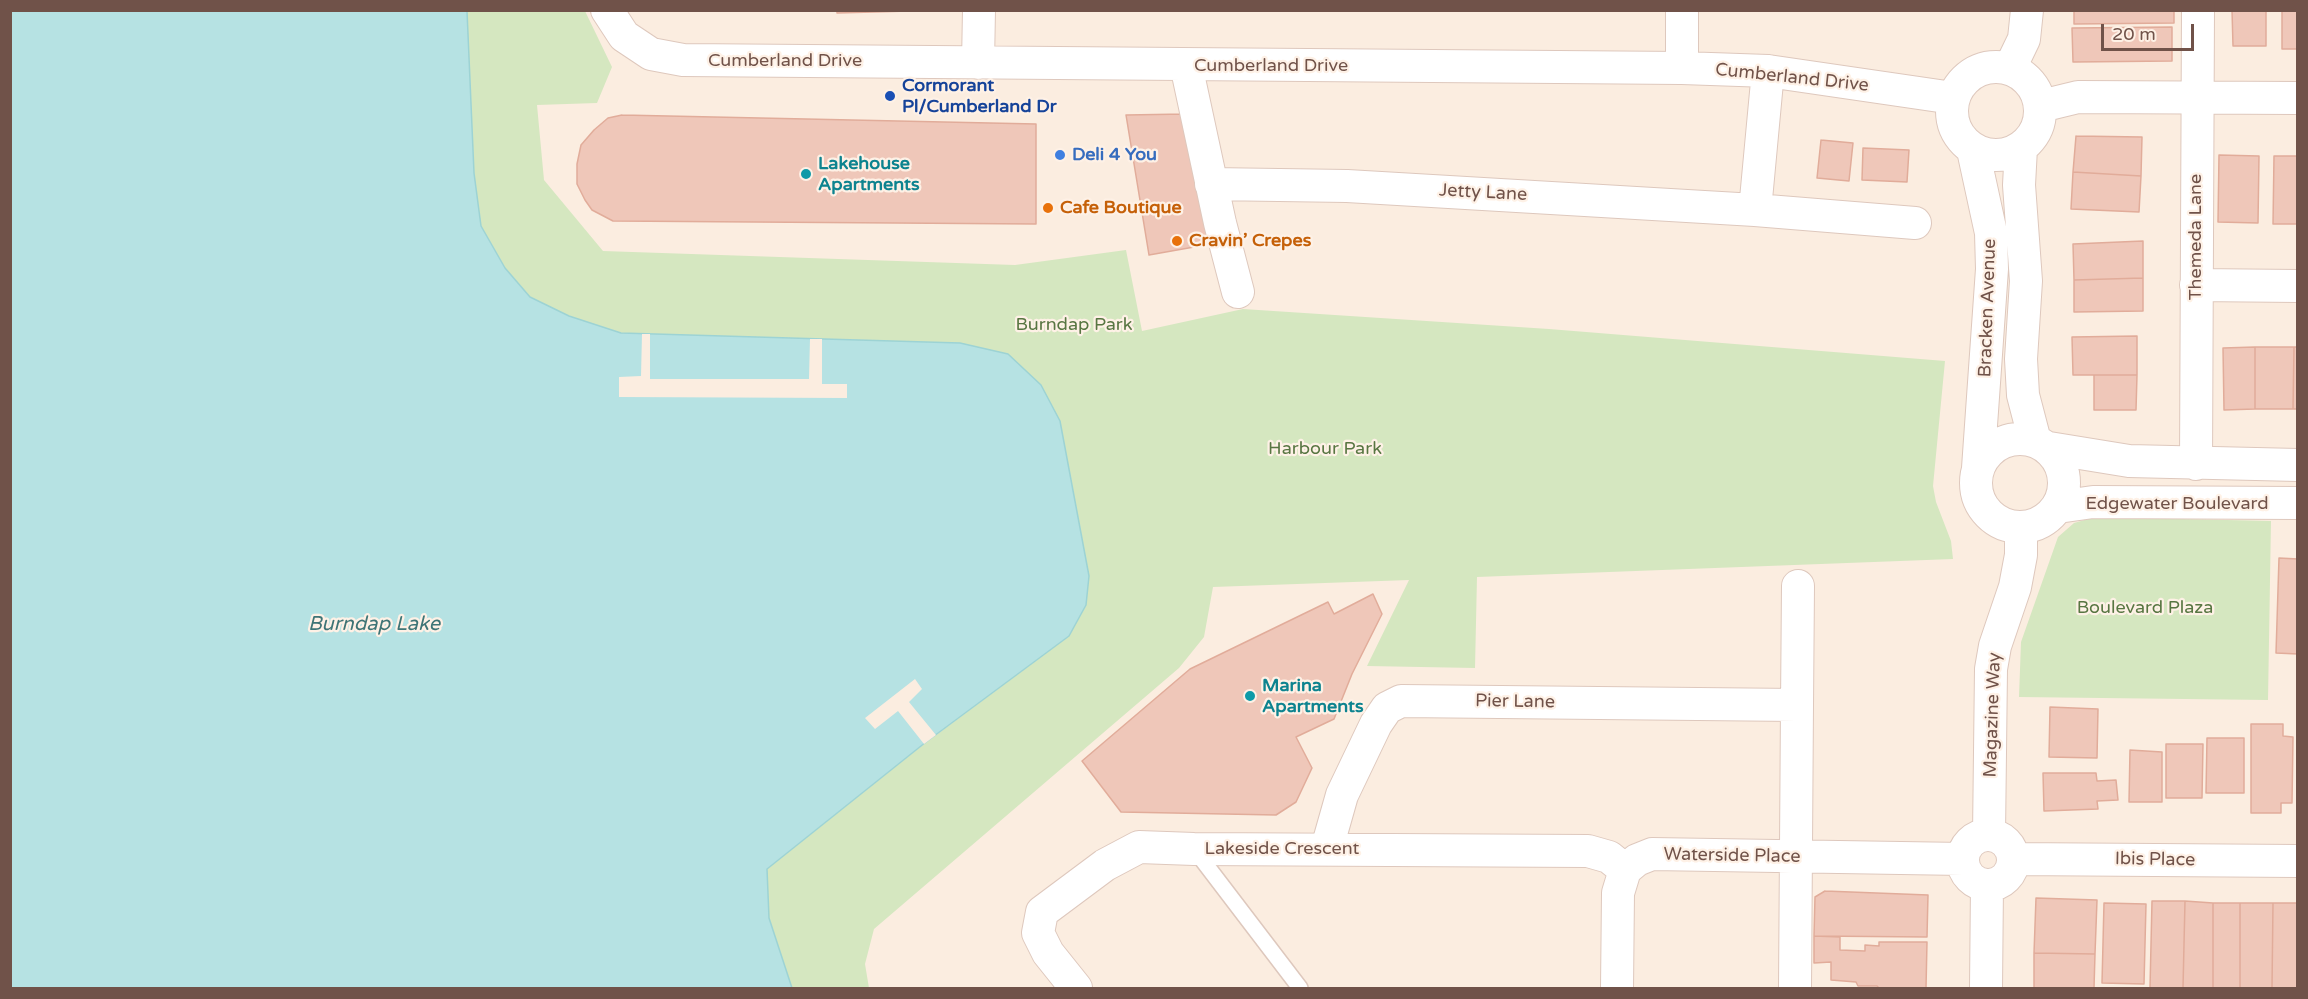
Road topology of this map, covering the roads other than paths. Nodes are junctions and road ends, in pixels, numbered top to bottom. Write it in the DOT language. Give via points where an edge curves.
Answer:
graph roads {
  1 [pos="607,10"];
  2 [pos="978,10"];
  3 [pos="1682,10"];
  4 [pos="2027,10"];
  5 [pos="2198,10"];
  6 [pos="978,63"];
  7 [pos="1186,65"];
  8 [pos="1682,68"];
  9 [pos="2010,68"];
  10 [pos="1768,71"];
  11 [pos="2197,97"];
  12 [pos="1953,98"];
  13 [pos="2298,98"];
  14 [pos="2041,106"];
  15 [pos="2021,148"];
  16 [pos="1973,150"];
  17 [pos="1211,184"];
  18 [pos="1755,210"];
  19 [pos="1915,223"];
  20 [pos="2196,285"];
  21 [pos="2298,286"];
  22 [pos="1239,292"];
  23 [pos="2042,445"];
  24 [pos="2196,464"];
  25 [pos="2298,465"];
  26 [pos="1978,468"];
  27 [pos="2298,503"];
  28 [pos="2058,507"];
  29 [pos="2021,527"];
  30 [pos="1798,586"];
  31 [pos="1797,705"];
  32 [pos="1989,835"];
  33 [pos="1327,848"];
  34 [pos="1194,849"];
  35 [pos="1796,857"];
  36 [pos="2013,859"];
  37 [pos="1963,860"];
  38 [pos="2298,861"];
  39 [pos="1625,870"];
  40 [pos="1987,885"];
  41 [pos="1076,988"];
  42 [pos="1300,988"];
  43 [pos="1617,988"];
  44 [pos="1795,988"];
  45 [pos="1986,988"];
  1 -- 6 [label="street, Cumberland Drive" via="624,36 651,54 683,60"];
  2 -- 6 [label="street"];
  3 -- 8 [label="street"];
  4 -- 9 [label="street" via="2024,39"];
  5 -- 11 [label="street, Themeda Lane"];
  6 -- 7 [label="street, Cumberland Drive"];
  7 -- 8 [label="street, Cumberland Drive"];
  7 -- 17 [label="street"];
  8 -- 10 [label="street, Cumberland Drive"];
  9 -- 12 [label="street" via="1989,67 1974,72 1959,85"];
  9 -- 14 [label="street" via="2034,87"];
  10 -- 12 [label="street, Cumberland Drive"];
  10 -- 18 [label="street"];
  11 -- 13 [label="street"];
  11 -- 14 [label="street" via="2078,97"];
  11 -- 20 [label="street, Themeda Lane"];
  12 -- 16 [label="street" via="1953,126"];
  14 -- 15 [label="street" via="2033,135"];
  15 -- 16 [label="street" via="1991,156"];
  15 -- 23 [label="street, Bracken Avenue" via="2019,185 2026,281 2023,395"];
  16 -- 26 [label="street, Bracken Avenue" via="1991,233"];
  17 -- 18 [label="street, Jetty Lane" via="1347,186"];
  17 -- 22 [label="street"];
  18 -- 19 [label="street, Jetty Lane"];
  20 -- 21 [label="street"];
  20 -- 24 [label="street, Themeda Lane"];
  23 -- 24 [label="street" via="2129,461"];
  23 -- 26 [label="street" via="2020,438 1997,445"];
  23 -- 28 [label="street" via="2059,460 2065,477"];
  24 -- 25 [label="street"];
  26 -- 29 [label="street" via="1976,483 1982,505 1992,517"];
  27 -- 28 [label="street, Edgewater Boulevard" via="2093,502"];
  28 -- 29 [label="street" via="2047,518"];
  29 -- 32 [label="street, Magazine Way" via="2015,587 1991,669"];
  30 -- 31 [label="street"];
  31 -- 33 [label="street, Pier Lane" via="1401,701 1387,708 1376,724 1342,795"];
  31 -- 35 [label="street"];
  32 -- 36 [label="street" via="2005,842"];
  32 -- 37 [label="street" via="1969,843"];
  33 -- 34 [label="street, Lakeside Crescent"];
  33 -- 39 [label="street, Lakeside Crescent" via="1588,851 1608,857"];
  34 -- 41 [label="street, Lakeside Crescent" via="1139,847 1105,865 1042,912 1038,933"];
  34 -- 42 [label="lane"];
  35 -- 37 [label="street, Waterside Place"];
  35 -- 39 [label="street, Waterside Place" via="1652,854"];
  35 -- 44 [label="street"];
  36 -- 38 [label="street, Ibis Place"];
  36 -- 40 [label="street" via="2013,867 2002,881"];
  37 -- 40 [label="street" via="1971,878"];
  39 -- 43 [label="street" via="1618,893"];
  40 -- 45 [label="street"];
}
